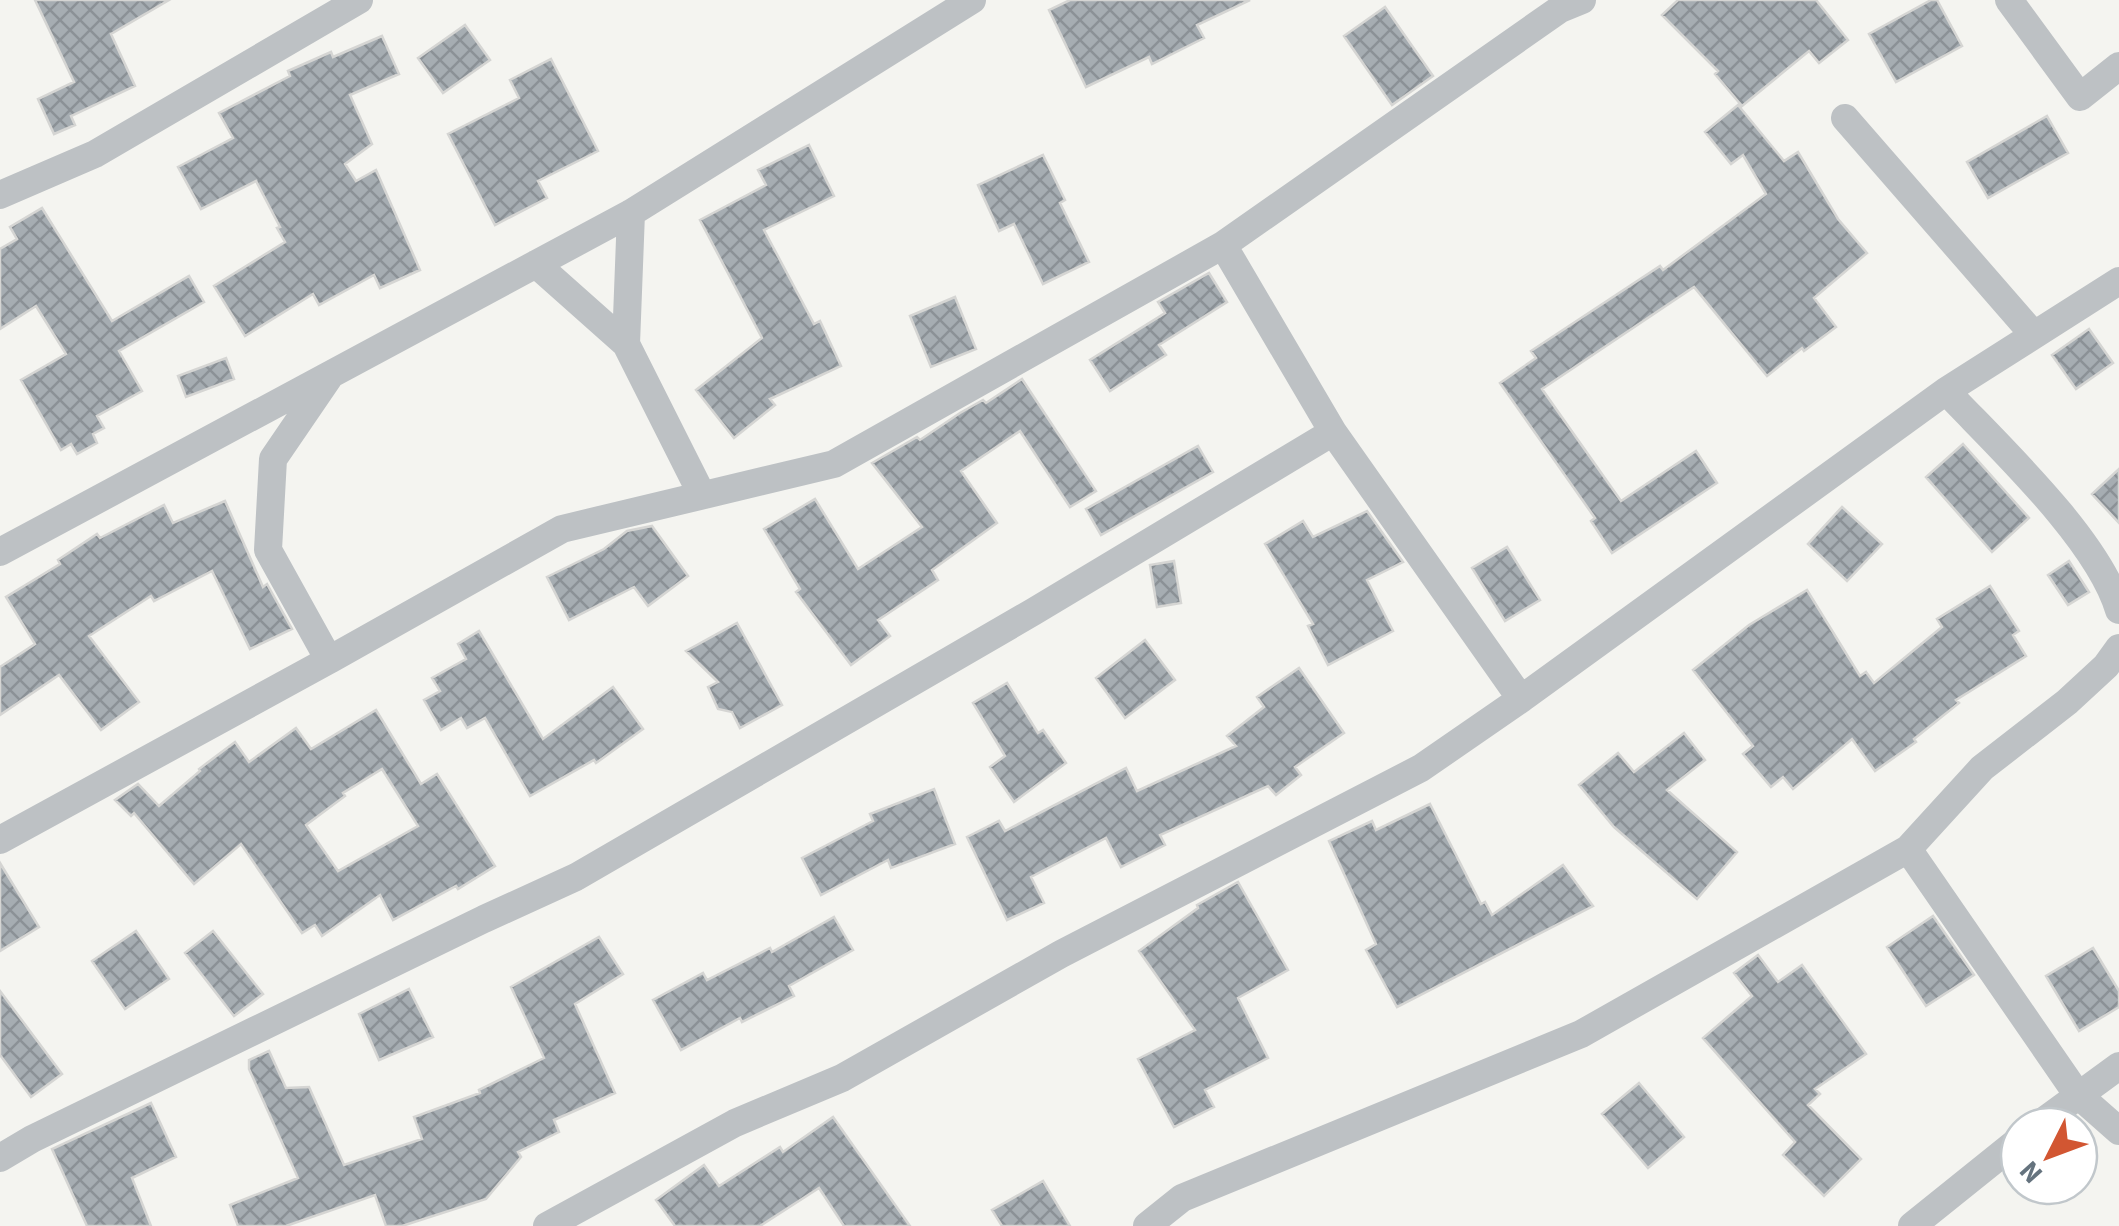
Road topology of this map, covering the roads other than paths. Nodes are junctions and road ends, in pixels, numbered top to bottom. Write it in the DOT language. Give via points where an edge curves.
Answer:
graph roads {
  1 [pos="359,0"];
  2 [pos="972,0"];
  3 [pos="1582,0"];
  4 [pos="2008,0"];
  5 [pos="2119,66"];
  6 [pos="1845,118"];
  7 [pos="0,195"];
  8 [pos="631,213"];
  9 [pos="1222,245"];
  10 [pos="536,264"];
  11 [pos="2119,281"];
  12 [pos="2034,335"];
  13 [pos="626,344"];
  14 [pos="333,372"];
  15 [pos="1946,390"];
  16 [pos="1333,432"];
  17 [pos="702,495"];
  18 [pos="0,552"];
  19 [pos="2119,610"];
  20 [pos="2119,648"];
  21 [pos="328,660"];
  22 [pos="1521,699"];
  23 [pos="0,840"];
  24 [pos="1908,849"];
  25 [pos="2119,1066"];
  26 [pos="2077,1094"];
  27 [pos="2062,1106"];
  28 [pos="2119,1131"];
  29 [pos="1999,1156"];
  30 [pos="0,1158"];
  31 [pos="547,1226"];
  32 [pos="1148,1226"];
  33 [pos="1912,1226"];
  1 -- 7 [label="street" via="95,154"];
  2 -- 8 [label="street"];
  3 -- 9 [label="street"];
  4 -- 5 [label="street" via="2080,98"];
  6 -- 12 [label="street"];
  8 -- 10 [label="street"];
  8 -- 13 [label="street"];
  9 -- 16 [label="street"];
  9 -- 17 [label="street" via="834,464"];
  10 -- 13 [label="street"];
  10 -- 14 [label="street"];
  11 -- 12 [label="street"];
  12 -- 15 [label="street"];
  13 -- 17 [label="street"];
  14 -- 18 [label="street"];
  14 -- 21 [label="street" via="273,460 268,550"];
  15 -- 19 [label="street" via="2049,500 2113,589"];
  15 -- 22 [label="street"];
  16 -- 22 [label="street"];
  16 -- 30 [label="street" via="576,877"];
  17 -- 21 [label="street" via="562,529"];
  20 -- 24 [label="street" via="2067,702 1982,768"];
  21 -- 23 [label="street"];
  22 -- 31 [label="street" via="1420,768 1062,954 842,1078 735,1123"];
  24 -- 26 [label="street"];
  24 -- 32 [label="street" via="1581,1034 1182,1198"];
  25 -- 26 [label="street"];
  26 -- 27 [label="street"];
  26 -- 28 [label="street"];
  29 -- 33 [label="street"];
}
